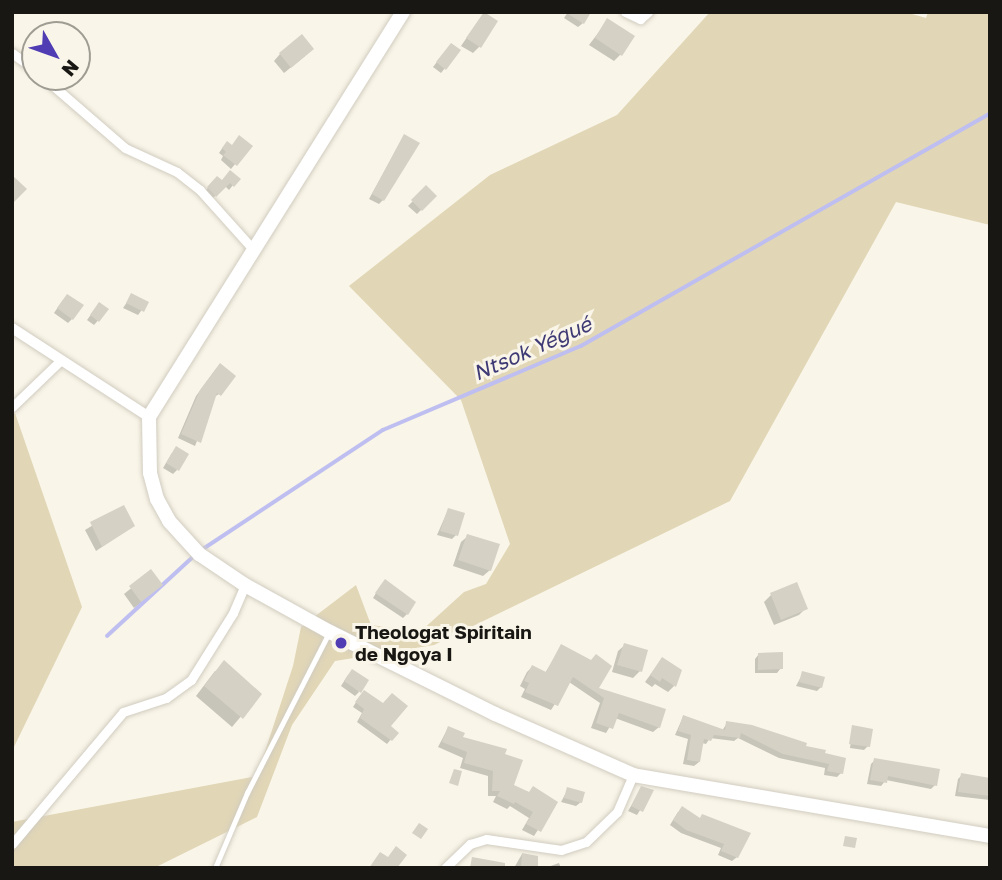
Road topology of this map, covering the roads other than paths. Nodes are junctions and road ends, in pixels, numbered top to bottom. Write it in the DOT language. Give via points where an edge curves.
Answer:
graph roads {
  1 [pos="404,12"];
  2 [pos="625,12"];
  3 [pos="648,12"];
  4 [pos="59,91"];
  5 [pos="253,249"];
  6 [pos="12,328"];
  7 [pos="60,361"];
  8 [pos="12,407"];
  9 [pos="149,417"];
  10 [pos="245,585"];
  11 [pos="330,632"];
  12 [pos="633,775"];
  13 [pos="990,836"];
  14 [pos="12,844"];
  15 [pos="215,868"];
  16 [pos="445,868"];
  1 -- 5 [label="main road"];
  2 -- 3 [label="street" via="640,19"];
  4 -- 5 [label="street" via="125,148 177,172 200,190"];
  5 -- 9 [label="main road"];
  6 -- 7 [label="street"];
  7 -- 8 [label="street"];
  7 -- 9 [label="street"];
  9 -- 10 [label="main road" via="150,473 169,521 199,554"];
  10 -- 11 [label="main road"];
  10 -- 14 [label="street" via="191,680 166,698 123,712"];
  11 -- 12 [label="main road" via="495,714"];
  11 -- 15 [label="lane" via="247,793"];
  12 -- 13 [label="main road"];
  12 -- 16 [label="street" via="617,812 586,842 561,850 486,839 470,844"];
}
